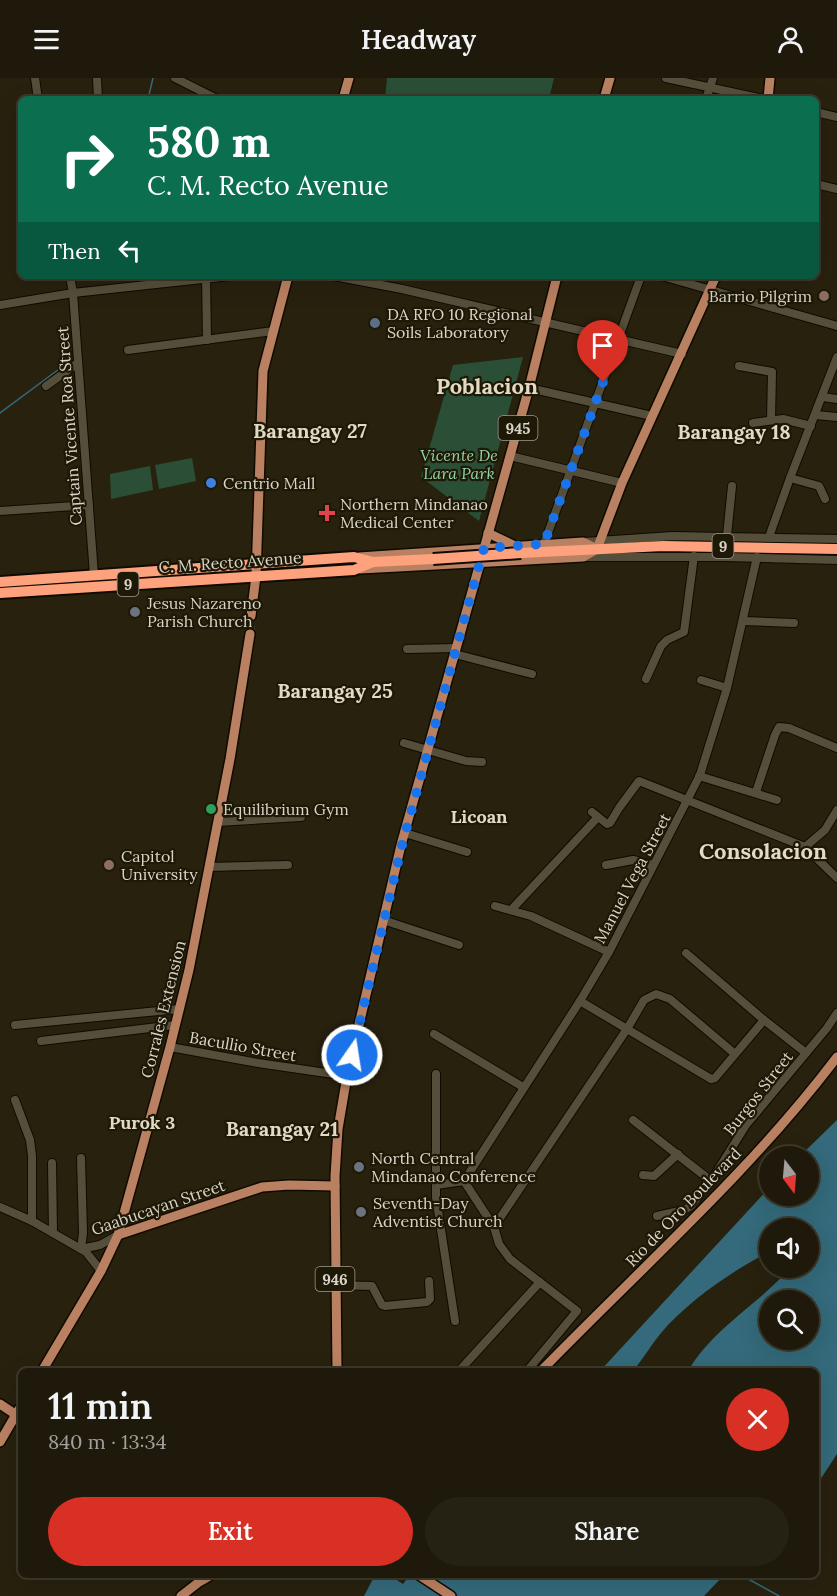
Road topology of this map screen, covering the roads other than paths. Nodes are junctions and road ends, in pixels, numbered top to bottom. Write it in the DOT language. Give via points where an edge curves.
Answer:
graph roads {
  1 [pos="35,78"];
  2 [pos="97,78"];
  3 [pos="175,78"];
  4 [pos="349,78"];
  5 [pos="610,78"];
  6 [pos="666,78"];
  7 [pos="713,78"];
  8 [pos="770,78"];
  9 [pos="710,88"];
  10 [pos="38,96"];
  11 [pos="98,96"];
  12 [pos="211,96"];
  13 [pos="344,96"];
  14 [pos="605,96"];
  15 [pos="707,96"];
  16 [pos="751,96"];
  17 [pos="767,96"];
  18 [pos="819,113"];
  19 [pos="837,117"];
  20 [pos="819,185"];
  21 [pos="837,189"];
  22 [pos="71,279"];
  23 [pos="189,279"];
  24 [pos="206,279"];
  25 [pos="287,279"];
  26 [pos="354,279"];
  27 [pos="555,279"];
  28 [pos="640,279"];
  29 [pos="672,279"];
  30 [pos="715,279"];
  31 [pos="710,290"];
  32 [pos="73,293"];
  33 [pos="0,305"];
  34 [pos="545,322"];
  35 [pos="837,326"];
  36 [pos="273,331"];
  37 [pos="619,339"];
  38 [pos="207,340"];
  39 [pos="128,350"];
  40 [pos="681,354"];
  41 [pos="837,357"];
  42 [pos="78,363"];
  43 [pos="739,366"];
  44 [pos="46,386"];
  45 [pos="529,388"];
  46 [pos="823,397"];
  47 [pos="837,399"];
  48 [pos="595,403"];
  49 [pos="816,415"];
  50 [pos="652,416"];
  51 [pos="837,417"];
  52 [pos="771,420"];
  53 [pos="753,423"];
  54 [pos="811,426"];
  55 [pos="510,456"];
  56 [pos="571,471"];
  57 [pos="790,478"];
  58 [pos="622,483"];
  59 [pos="732,486"];
  60 [pos="825,499"];
  61 [pos="89,505"];
  62 [pos="0,511"];
  63 [pos="488,533"];
  64 [pos="727,536"];
  65 [pos="769,537"];
  66 [pos="837,538"];
  67 [pos="544,544"];
  68 [pos="598,544"];
  69 [pos="484,548"];
  70 [pos="837,549"];
  71 [pos="519,550"];
  72 [pos="694,556"];
  73 [pos="354,557"];
  74 [pos="583,557"];
  75 [pos="757,557"];
  76 [pos="837,560"];
  77 [pos="373,562"];
  78 [pos="480,563"];
  79 [pos="255,564"];
  80 [pos="354,570"];
  81 [pos="94,575"];
  82 [pos="256,576"];
  83 [pos="0,582"];
  84 [pos="0,593"];
  85 [pos="251,616"];
  86 [pos="744,621"];
  87 [pos="794,623"];
  88 [pos="250,633"];
  89 [pos="406,648"];
  90 [pos="456,651"];
  91 [pos="532,674"];
  92 [pos="646,679"];
  93 [pos="701,680"];
  94 [pos="727,688"];
  95 [pos="404,743"];
  96 [pos="837,748"];
  97 [pos="428,749"];
  98 [pos="482,762"];
  99 [pos="699,776"];
  100 [pos="756,792"];
  101 [pos="688,800"];
  102 [pos="777,800"];
  103 [pos="837,810"];
  104 [pos="301,817"];
  105 [pos="218,822"];
  106 [pos="405,833"];
  107 [pos="805,847"];
  108 [pos="467,852"];
  109 [pos="288,865"];
  110 [pos="653,865"];
  111 [pos="606,866"];
  112 [pos="209,867"];
  113 [pos="837,878"];
  114 [pos="495,906"];
  115 [pos="512,909"];
  116 [pos="383,920"];
  117 [pos="459,945"];
  118 [pos="609,952"];
  119 [pos="686,953"];
  120 [pos="580,1001"];
  121 [pos="179,1009"];
  122 [pos="837,1013"];
  123 [pos="764,1020"];
  124 [pos="15,1025"];
  125 [pos="175,1025"];
  126 [pos="627,1029"];
  127 [pos="434,1034"];
  128 [pos="41,1041"];
  129 [pos="170,1047"];
  130 [pos="806,1053"];
  131 [pos="735,1054"];
  132 [pos="837,1057"];
  133 [pos="436,1074"];
  134 [pos="347,1076"];
  135 [pos="523,1087"];
  136 [pos="15,1100"];
  137 [pos="633,1120"];
  138 [pos="678,1154"];
  139 [pos="81,1158"];
  140 [pos="52,1163"];
  141 [pos="643,1175"];
  142 [pos="710,1180"];
  143 [pos="464,1181"];
  144 [pos="436,1185"];
  145 [pos="334,1186"];
  146 [pos="0,1206"];
  147 [pos="657,1216"];
  148 [pos="32,1221"];
  149 [pos="494,1227"];
  150 [pos="53,1233"];
  151 [pos="118,1235"];
  152 [pos="81,1249"];
  153 [pos="101,1270"];
  154 [pos="429,1281"];
  155 [pos="540,1282"];
  156 [pos="335,1285"];
  157 [pos="455,1321"];
  158 [pos="44,1368"];
  159 [pos="337,1368"];
  160 [pos="462,1368"];
  161 [pos="530,1368"];
  162 [pos="544,1368"];
  163 [pos="0,1404"];
  164 [pos="18,1413"];
  165 [pos="18,1415"];
  166 [pos="0,1442"];
  167 [pos="206,1578"];
  168 [pos="424,1578"];
  169 [pos="181,1596"];
  170 [pos="451,1596"];
  1 -- 10 [label="street"];
  2 -- 11 [label="street"];
  3 -- 12 [label="street"];
  4 -- 13 [label="main road"];
  5 -- 14 [label="main road"];
  6 -- 9 [label="street"];
  7 -- 9 [label="street"];
  8 -- 17 [label="main road"];
  9 -- 15 [label="street"];
  9 -- 16 [label="street"];
  18 -- 19 [label="street"];
  20 -- 21 [label="street"];
  22 -- 32 [label="street, Captain Vicente Roa Street"];
  23 -- 32 [label="street"];
  24 -- 38 [label="street"];
  25 -- 36 [label="main road"];
  26 -- 34 [label="street"];
  27 -- 34 [label="main road, 945"];
  28 -- 37 [label="street"];
  29 -- 31 [label="street"];
  30 -- 31 [label="main road"];
  31 -- 35 [label="street"];
  31 -- 40 [label="main road"];
  32 -- 33 [label="street"];
  32 -- 42 [label="street, Captain Vicente Roa Street"];
  34 -- 37 [label="street"];
  34 -- 45 [label="main road, 945"];
  36 -- 38 [label="street"];
  36 -- 79 [label="main road" via="263,375"];
  37 -- 40 [label="street"];
  37 -- 48 [label="street"];
  38 -- 39 [label="street"];
  40 -- 50 [label="main road"];
  41 -- 46 [label="street"];
  42 -- 44 [label="street"];
  42 -- 61 [label="street, Captain Vicente Roa Street"];
  43 -- 52 [label="street" via="772,372"];
  45 -- 48 [label="street"];
  45 -- 55 [label="main road, 945"];
  46 -- 47 [label="street"];
  46 -- 49 [label="street"];
  48 -- 50 [label="street"];
  48 -- 56 [label="street"];
  49 -- 51 [label="street"];
  49 -- 54 [label="street"];
  50 -- 58 [label="main road"];
  52 -- 53 [label="street"];
  52 -- 54 [label="street"];
  54 -- 57 [label="street"];
  55 -- 56 [label="street"];
  55 -- 63 [label="main road, 945"];
  56 -- 58 [label="street"];
  56 -- 67 [label="street"];
  57 -- 60 [label="street" via="819,486"];
  57 -- 65 [label="street"];
  58 -- 68 [label="main road"];
  59 -- 64 [label="street"];
  61 -- 62 [label="street"];
  61 -- 81 [label="street, Captain Vicente Roa Street"];
  63 -- 69 [label="main road, 945"];
  63 -- 71 [label="main road"];
  64 -- 65 [label="street"];
  64 -- 68 [label="street" via="662,536"];
  65 -- 66 [label="street"];
  67 -- 68 [label="main road, C. M. Recto Avenue / 9"];
  67 -- 71 [label="main road, C. M. Recto Avenue / 9"];
  68 -- 70 [label="highway, C. M. Recto Avenue / 9"];
  68 -- 71 [label="highway, C. M. Recto Avenue / 9"];
  68 -- 74 [label="main road, C. M. Recto Avenue / 9"];
  69 -- 71 [label="main road, C. M. Recto Avenue / 9"];
  69 -- 73 [label="main road, C. M. Recto Avenue / 9"];
  69 -- 78 [label="main road"];
  71 -- 77 [label="highway, C. M. Recto Avenue / 9, bridge"];
  72 -- 74 [label="street"];
  72 -- 75 [label="street"];
  72 -- 92 [label="street" via="684,632 664,642"];
  73 -- 77 [label="highway, C. M. Recto Avenue / 9"];
  73 -- 79 [label="highway, C. M. Recto Avenue / 9"];
  74 -- 78 [label="main road, C. M. Recto Avenue / 9"];
  75 -- 76 [label="street"];
  75 -- 86 [label="street, Manuel Vega Street"];
  77 -- 80 [label="highway, C. M. Recto Avenue / 9"];
  78 -- 80 [label="main road, C. M. Recto Avenue / 9"];
  78 -- 90 [label="main road, 946"];
  79 -- 81 [label="highway, C. M. Recto Avenue / 9"];
  79 -- 82 [label="main road"];
  80 -- 82 [label="highway, C. M. Recto Avenue / 9"];
  81 -- 83 [label="highway, C. M. Recto Avenue / 9"];
  82 -- 84 [label="highway, C. M. Recto Avenue / 9"];
  82 -- 85 [label="main road"];
  86 -- 87 [label="street"];
  86 -- 94 [label="street, Manuel Vega Street"];
  88 -- 105 [label="main road, Corrales Extension"];
  89 -- 90 [label="street"];
  90 -- 91 [label="street"];
  90 -- 97 [label="main road, 946"];
  93 -- 94 [label="street"];
  94 -- 99 [label="street, Manuel Vega Street"];
  95 -- 97 [label="street"];
  96 -- 100 [label="street" via="789,728 779,728"];
  97 -- 98 [label="street"];
  97 -- 106 [label="main road, 946"];
  99 -- 100 [label="street"];
  99 -- 101 [label="street, Manuel Vega Street"];
  100 -- 102 [label="street"];
  101 -- 107 [label="street"];
  101 -- 110 [label="street, Manuel Vega Street"];
  101 -- 115 [label="street" via="639,781 610,823 595,815"];
  103 -- 107 [label="street" via="825,830"];
  104 -- 105 [label="street"];
  105 -- 112 [label="main road, Corrales Extension"];
  106 -- 108 [label="street"];
  106 -- 116 [label="main road, 946"];
  107 -- 113 [label="street"];
  109 -- 112 [label="street"];
  110 -- 111 [label="street" via="633,860"];
  110 -- 118 [label="street, Manuel Vega Street"];
  112 -- 121 [label="main road, Corrales Extension"];
  114 -- 115 [label="street"];
  115 -- 118 [label="street"];
  116 -- 117 [label="street"];
  116 -- 134 [label="main road, 946"];
  118 -- 120 [label="street, Manuel Vega Street"];
  119 -- 123 [label="street"];
  120 -- 126 [label="street"];
  120 -- 135 [label="street, Manuel Vega Street"];
  121 -- 124 [label="street"];
  121 -- 125 [label="main road, Corrales Extension"];
  122 -- 130 [label="street, Burgos Street"];
  123 -- 130 [label="street"];
  123 -- 131 [label="street"];
  125 -- 128 [label="street"];
  125 -- 129 [label="main road, Corrales Extension"];
  126 -- 131 [label="street" via="711,1079"];
  126 -- 131 [label="street" via="644,1000 656,994 670,999"];
  126 -- 149 [label="street"];
  127 -- 135 [label="street"];
  129 -- 134 [label="street, Bacullio Street"];
  129 -- 151 [label="main road, Corrales Extension"];
  130 -- 142 [label="street, Burgos Street" via="746,1125"];
  132 -- 162 [label="main road, Rio de Oro Boulevard" via="744,1167"];
  133 -- 144 [label="street"];
  134 -- 145 [label="main road, 946"];
  135 -- 143 [label="street, Manuel Vega Street"];
  136 -- 148 [label="street" via="30,1140"];
  137 -- 138 [label="street"];
  138 -- 141 [label="street" via="654,1176"];
  138 -- 142 [label="street"];
  139 -- 152 [label="street"];
  140 -- 150 [label="street"];
  142 -- 147 [label="street, Burgos Street" via="691,1206"];
  143 -- 144 [label="street"];
  143 -- 149 [label="street"];
  144 -- 157 [label="street"];
  145 -- 151 [label="main road, Gaabucayan Street" via="262,1187"];
  145 -- 156 [label="main road, 946"];
  146 -- 148 [label="street, Gaabucayan Street"];
  148 -- 150 [label="street, Gaabucayan Street"];
  149 -- 155 [label="street" via="499,1244 510,1258"];
  150 -- 152 [label="street, Gaabucayan Street"];
  151 -- 152 [label="street, Gaabucayan Street"];
  151 -- 153 [label="main road, Corrales Extension"];
  152 -- 153 [label="street"];
  153 -- 158 [label="main road, Corrales Extension"];
  154 -- 156 [label="street" via="427,1302 385,1306 372,1286"];
  155 -- 160 [label="street"];
  155 -- 161 [label="street" via="577,1311"];
  156 -- 159 [label="main road, 946"];
  163 -- 164 [label="main road"];
  165 -- 166 [label="main road"];
  167 -- 169 [label="main road"];
  168 -- 170 [label="main road"];
}
